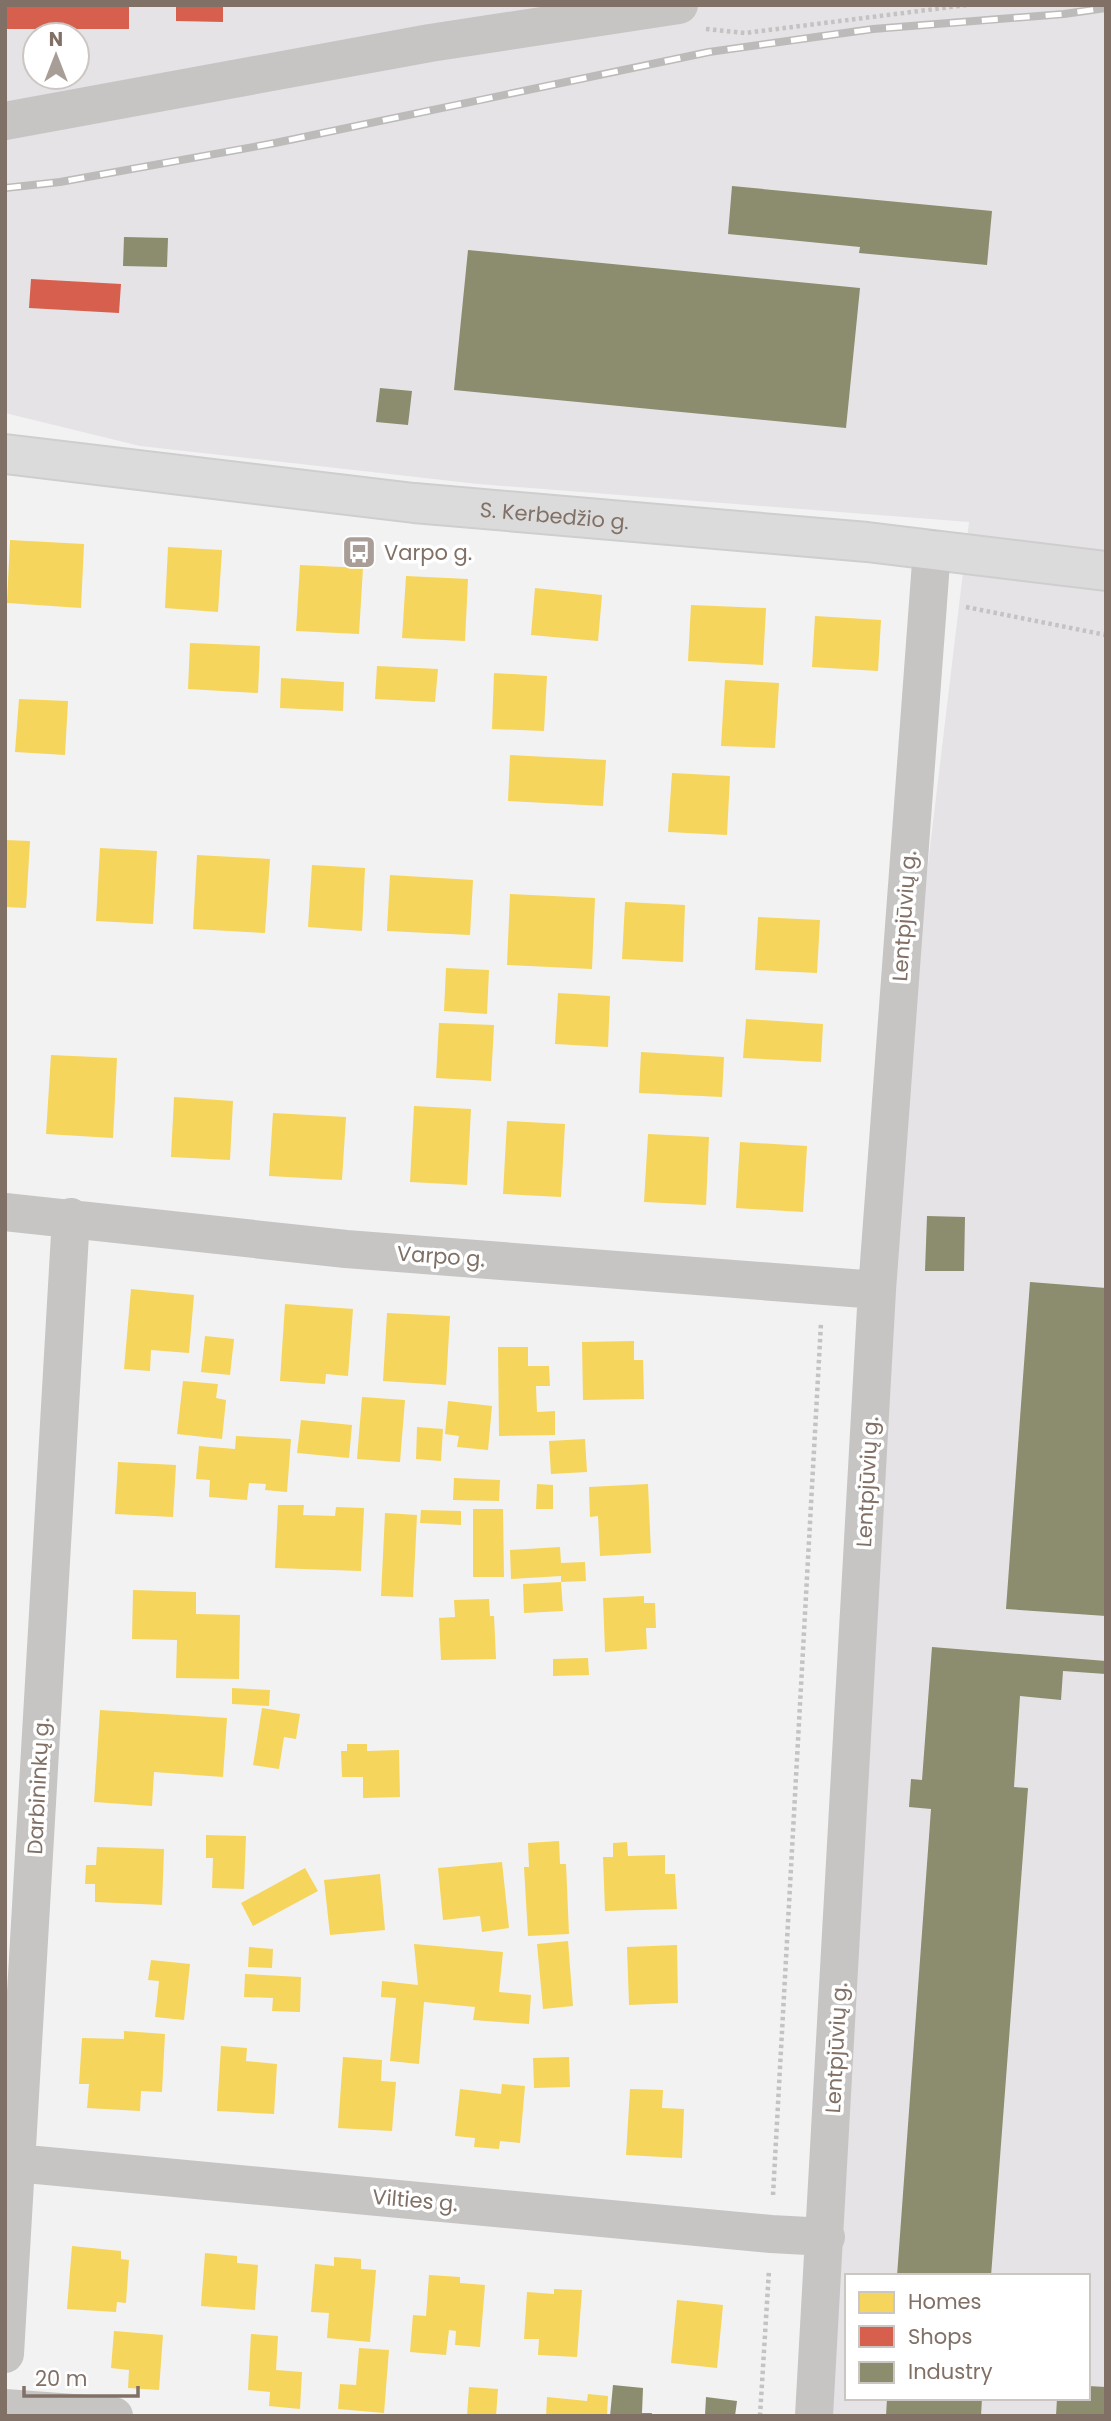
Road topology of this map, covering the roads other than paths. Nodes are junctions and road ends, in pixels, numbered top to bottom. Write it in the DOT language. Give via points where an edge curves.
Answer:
graph roads {
  1 [pos="667,7"];
  2 [pos="5,121"];
  3 [pos="5,454"];
  4 [pos="932,549"];
  5 [pos="1106,571"];
  6 [pos="5,1212"];
  7 [pos="71,1217"];
  8 [pos="877,1290"];
  9 [pos="10,2162"];
  10 [pos="825,2237"];
  11 [pos="5,2354"];
  12 [pos="5,2408"];
  13 [pos="114,2416"];
  14 [pos="814,2416"];
  1 -- 2 [label="street" via="430,43"];
  3 -- 4 [label="main road, S. Kerbedžio g." via="414,503"];
  4 -- 5 [label="main road, S. Kerbedžio g."];
  4 -- 8 [label="street, Lentpjūvių g."];
  6 -- 7 [label="street, Varpo g."];
  7 -- 8 [label="street, Varpo g." via="346,1249"];
  7 -- 9 [label="street, Darbininkų g."];
  8 -- 10 [label="street, Lentpjūvių g."];
  9 -- 10 [label="street, Vilties g."];
  9 -- 11 [label="street, Darbininkų g."];
  10 -- 14 [label="street, Lentpjūvių g."];
  12 -- 13 [label="street"];
}
